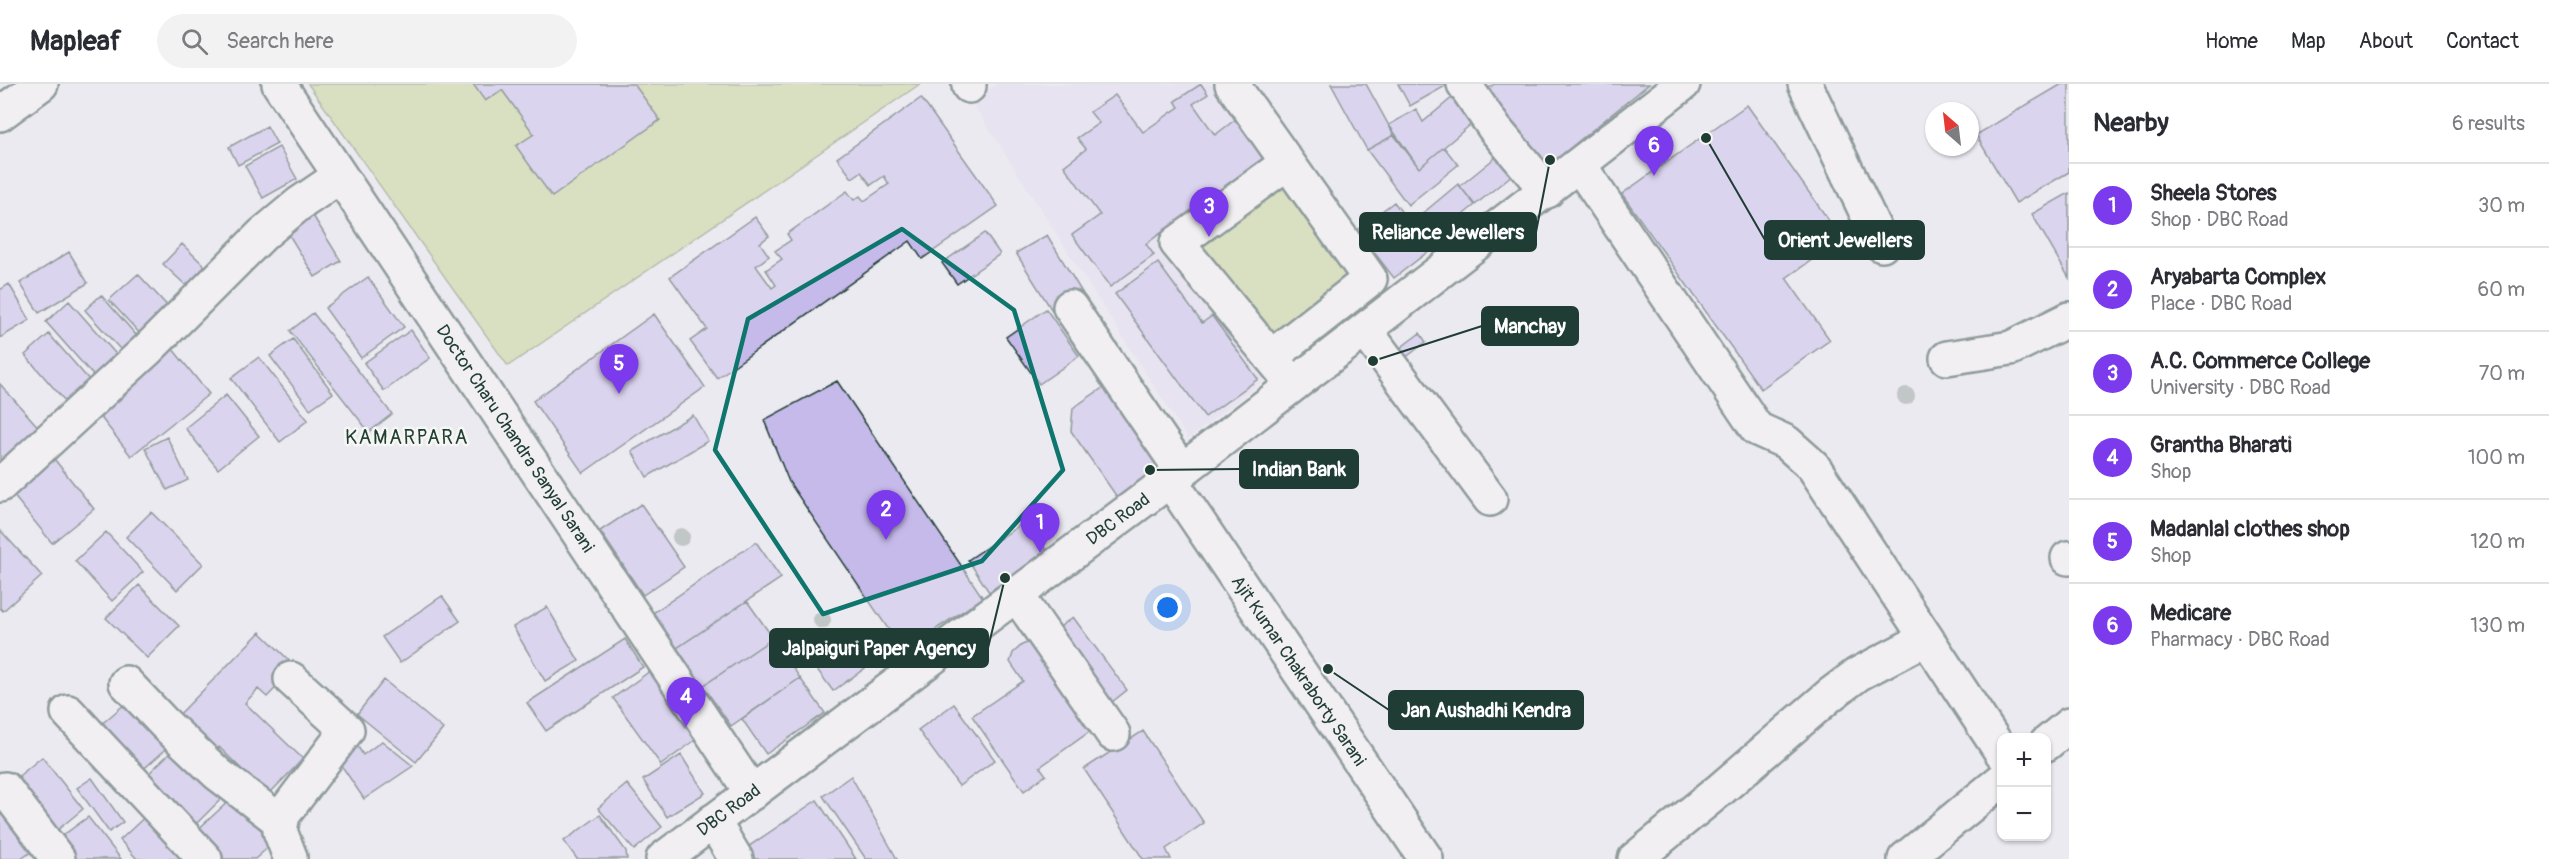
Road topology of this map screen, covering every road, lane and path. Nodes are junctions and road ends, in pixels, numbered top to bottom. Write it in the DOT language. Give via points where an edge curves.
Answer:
graph roads {
  1 [pos="41,84"];
  2 [pos="279,84"];
  3 [pos="1232,84"];
  4 [pos="1464,84"];
  5 [pos="1683,84"];
  6 [pos="1805,84"];
  7 [pos="0,114"];
  8 [pos="1287,163"];
  9 [pos="1580,166"];
  10 [pos="340,176"];
  11 [pos="1547,191"];
  12 [pos="1882,245"];
  13 [pos="1070,307"];
  14 [pos="2069,319"];
  15 [pos="1365,330"];
  16 [pos="1271,357"];
  17 [pos="1947,358"];
  18 [pos="1293,384"];
  19 [pos="1176,476"];
  20 [pos="0,485"];
  21 [pos="1490,499"];
  22 [pos="1016,594"];
  23 [pos="1925,639"];
  24 [pos="291,679"];
  25 [pos="126,683"];
  26 [pos="68,712"];
  27 [pos="2069,725"];
  28 [pos="1113,734"];
  29 [pos="2051,740"];
  30 [pos="1997,747"];
  31 [pos="1997,783"];
  32 [pos="5,789"];
  33 [pos="752,793"];
  34 [pos="713,821"];
  35 [pos="281,822"];
  36 [pos="290,858"];
  37 [pos="58,859"];
  38 [pos="206,859"];
  39 [pos="663,859"];
  40 [pos="736,859"];
  41 [pos="1426,859"];
  42 [pos="1635,859"];
  43 [pos="1905,859"];
  1 -- 7 [label="street"];
  2 -- 10 [label="street, Doctor Charu Chandra Sanyal Sarani"];
  3 -- 8 [label="street"];
  4 -- 11 [label="street" via="1487,119"];
  5 -- 9 [label="street, DBC Road"];
  6 -- 12 [label="street"];
  8 -- 16 [label="street" via="1370,279"];
  8 -- 16 [label="street" via="1177,243"];
  9 -- 11 [label="street, DBC Road"];
  9 -- 23 [label="street" via="1757,429 1786,442 1813,466"];
  10 -- 20 [label="street" via="263,234 148,349"];
  10 -- 33 [label="street, Doctor Charu Chandra Sanyal Sarani"];
  11 -- 15 [label="street, DBC Road"];
  13 -- 19 [label="street, Ajit Kumar Chakraborty Sarani"];
  14 -- 17 [label="street" via="2011,348"];
  15 -- 18 [label="street, DBC Road"];
  15 -- 21 [label="street"];
  16 -- 18 [label="street"];
  18 -- 19 [label="street, DBC Road"];
  19 -- 22 [label="street, DBC Road"];
  19 -- 41 [label="street, Ajit Kumar Chakraborty Sarani"];
  22 -- 28 [label="street"];
  22 -- 33 [label="street, DBC Road"];
  23 -- 30 [label="street"];
  23 -- 42 [label="street" via="1858,674 1814,707"];
  24 -- 35 [label="street" via="347,730 289,805"];
  25 -- 35 [label="street" via="218,774"];
  26 -- 38 [label="street"];
  27 -- 29 [label="street"];
  31 -- 43 [label="street"];
  32 -- 37 [label="street"];
  33 -- 34 [label="street, DBC Road"];
  34 -- 39 [label="street, DBC Road"];
  34 -- 40 [label="street"];
  35 -- 36 [label="street" via="280,831"];
}
